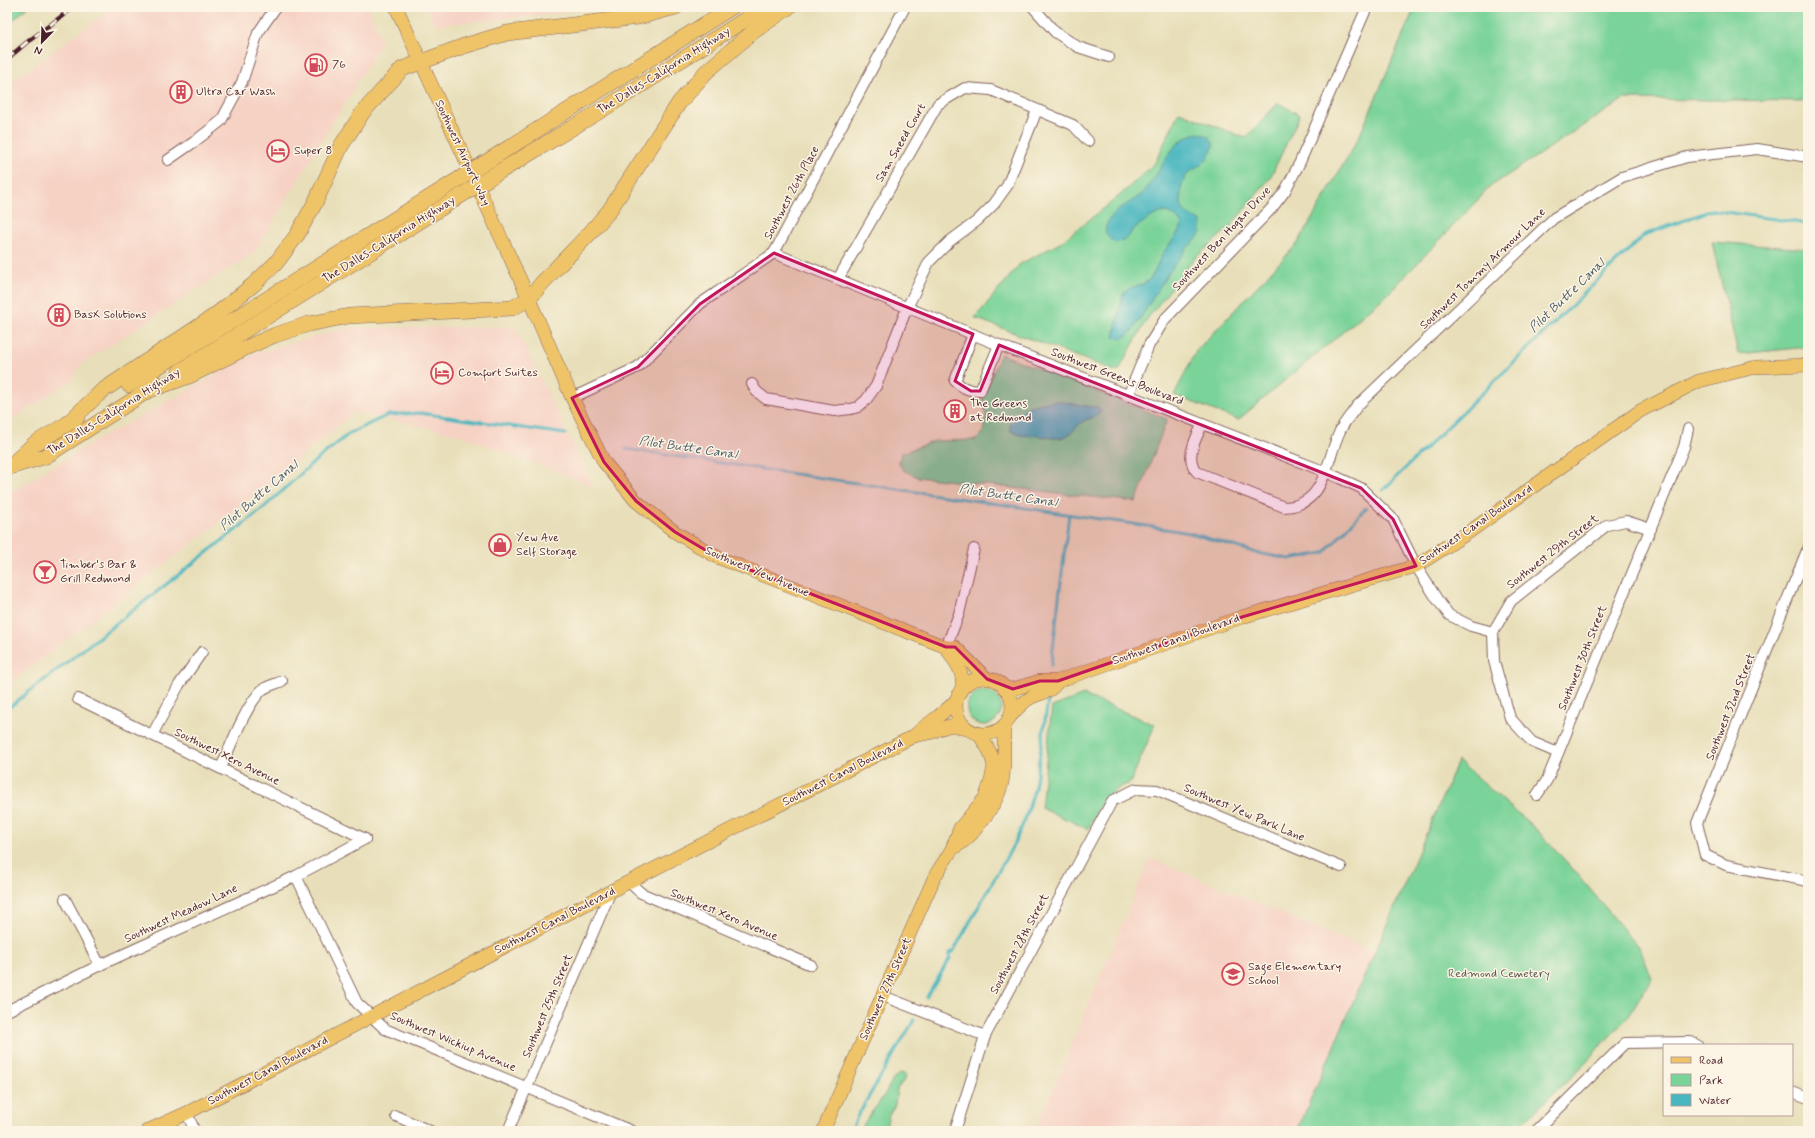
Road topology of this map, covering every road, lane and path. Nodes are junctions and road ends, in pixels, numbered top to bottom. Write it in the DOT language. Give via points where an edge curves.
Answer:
graph roads {
  1 [pos="276,7"];
  2 [pos="396,7"];
  3 [pos="676,7"];
  4 [pos="732,7"];
  5 [pos="765,7"];
  6 [pos="789,7"];
  7 [pos="905,7"];
  8 [pos="1033,7"];
  9 [pos="1367,7"];
  10 [pos="1109,57"];
  11 [pos="420,62"];
  12 [pos="1037,110"];
  13 [pos="1088,141"];
  14 [pos="1808,157"];
  15 [pos="168,160"];
  16 [pos="774,253"];
  17 [pos="838,279"];
  18 [pos="529,299"];
  19 [pos="907,308"];
  20 [pos="973,334"];
  21 [pos="1000,345"];
  22 [pos="1808,365"];
  23 [pos="752,384"];
  24 [pos="150,390"];
  25 [pos="1128,396"];
  26 [pos="572,398"];
  27 [pos="68,423"];
  28 [pos="1202,425"];
  29 [pos="1688,429"];
  30 [pos="8,468"];
  31 [pos="1326,472"];
  32 [pos="1651,529"];
  33 [pos="1808,548"];
  34 [pos="974,550"];
  35 [pos="1416,566"];
  36 [pos="1494,632"];
  37 [pos="946,647"];
  38 [pos="202,652"];
  39 [pos="987,679"];
  40 [pos="282,681"];
  41 [pos="1058,681"];
  42 [pos="1004,688"];
  43 [pos="960,694"];
  44 [pos="78,699"];
  45 [pos="1006,722"];
  46 [pos="973,731"];
  47 [pos="152,735"];
  48 [pos="914,736"];
  49 [pos="1558,753"];
  50 [pos="221,768"];
  51 [pos="1136,789"];
  52 [pos="1537,795"];
  53 [pos="365,839"];
  54 [pos="952,849"];
  55 [pos="1341,867"];
  56 [pos="296,876"];
  57 [pos="1808,881"];
  58 [pos="630,883"];
  59 [pos="611,891"];
  60 [pos="65,899"];
  61 [pos="100,965"];
  62 [pos="811,966"];
  63 [pos="883,996"];
  64 [pos="7,1011"];
  65 [pos="370,1016"];
  66 [pos="985,1036"];
  67 [pos="1695,1044"];
  68 [pos="528,1087"];
  69 [pos="1793,1092"];
  70 [pos="1808,1098"];
  71 [pos="188,1113"];
  72 [pos="396,1116"];
  73 [pos="147,1131"];
  74 [pos="193,1131"];
  75 [pos="430,1131"];
  76 [pos="508,1131"];
  77 [pos="632,1131"];
  78 [pos="823,1131"];
  79 [pos="955,1131"];
  80 [pos="1536,1131"];
  1 -- 15 [label="street" via="258,33 242,82 221,121"];
  2 -- 11 [label="main road, Southwest Airport Way"];
  3 -- 11 [label="highway" via="638,17 507,33"];
  4 -- 27 [label="highway, The Dalles-California Highway, bridge"];
  5 -- 24 [label="highway, The Dalles-California Highway, bridge"];
  6 -- 18 [label="highway" via="730,50 697,82 657,134 609,211"];
  7 -- 16 [label="street, Southwest 26th Place"];
  8 -- 10 [label="street" via="1055,32 1078,47"];
  9 -- 25 [label="street, Southwest Ben Hogan Drive" via="1285,191 1272,208 1165,319 1149,345"];
  11 -- 18 [label="main road, Southwest Airport Way"];
  11 -- 27 [label="highway" via="402,69 363,112 341,146 297,235 276,263 213,317 102,391"];
  12 -- 13 [label="street, Sam Sneed Court" via="1073,125"];
  12 -- 17 [label="street, Sam Sneed Court" via="991,90 965,88 938,104"];
  12 -- 19 [label="street" via="1007,186 977,221 950,241 929,262"];
  14 -- 31 [label="street, Southwest Tommy Armour Lane" via="1757,149 1687,157 1622,177 1554,218 1357,406 1340,431"];
  16 -- 17 [label="street, Southwest Greens Boulevard"];
  16 -- 26 [label="street, Southwest 26th Place" via="700,304 638,367"];
  17 -- 19 [label="street, Southwest Greens Boulevard"];
  18 -- 24 [label="highway" via="512,308 350,316 309,324 275,335 189,376"];
  18 -- 26 [label="main road, Southwest Yew Avenue"];
  19 -- 20 [label="street, Southwest Greens Boulevard"];
  19 -- 23 [label="street" via="876,386 870,397 858,407 834,411 766,399"];
  20 -- 21 [label="street, Southwest Greens Boulevard"];
  20 -- 21 [label="street" via="955,381 970,391 980,391"];
  21 -- 25 [label="street, Southwest Greens Boulevard"];
  22 -- 35 [label="main road, Southwest Canal Boulevard" via="1756,367 1699,381 1647,408"];
  24 -- 30 [label="highway, The Dalles-California Highway" via="46,456"];
  25 -- 28 [label="street, Southwest Greens Boulevard"];
  26 -- 37 [label="main road, Southwest Yew Avenue" via="604,462 636,501 675,532 717,557"];
  27 -- 30 [label="highway, The Dalles-California Highway" via="34,444"];
  28 -- 31 [label="street, Southwest Greens Boulevard"];
  28 -- 31 [label="street, Southwest Tommy Armour Lane" via="1190,457 1197,472 1284,507 1298,505 1310,498"];
  29 -- 32 [label="street, Southwest 30th Street" via="1684,447"];
  31 -- 35 [label="street, Southwest Greens Boulevard" via="1361,488 1393,519"];
  32 -- 36 [label="street, Southwest 29th Street" via="1626,521 1607,525 1511,601"];
  32 -- 49 [label="street, Southwest 30th Street"];
  33 -- 57 [label="street, Southwest 32nd Street" via="1697,823 1705,855 1726,865"];
  34 -- 37 [label="street" via="959,614"];
  35 -- 36 [label="street, Southwest Greens Boulevard" via="1449,615 1470,626"];
  35 -- 41 [label="main road, Southwest Canal Boulevard" via="1249,614"];
  36 -- 49 [label="street, Southwest 29th Street" via="1494,661 1510,718 1532,742"];
  37 -- 39 [label="main road, Southwest Yew Avenue" via="955,647"];
  37 -- 43 [label="main road" via="963,677"];
  38 -- 47 [label="street" via="179,684"];
  39 -- 42 [label="main road"];
  39 -- 43 [label="main road" via="971,682"];
  40 -- 50 [label="street" via="263,690 254,701"];
  41 -- 42 [label="main road, Southwest Canal Boulevard" via="1040,681 1013,689"];
  41 -- 45 [label="main road, Southwest Canal Boulevard" via="1052,690 1020,704"];
  42 -- 45 [label="main road" via="1010,699 1011,712"];
  43 -- 46 [label="main road" via="957,716"];
  43 -- 48 [label="main road" via="949,708"];
  44 -- 47 [label="street, Southwest Xero Avenue"];
  45 -- 46 [label="main road" via="992,733"];
  45 -- 54 [label="main road, Southwest 27th Street" via="1004,774 1000,792 993,808 966,840"];
  46 -- 48 [label="main road, Southwest Canal Boulevard" via="954,725"];
  46 -- 54 [label="main road, Southwest 27th Street" via="990,752 994,766 992,782 985,798 960,828"];
  47 -- 50 [label="street, Southwest Xero Avenue"];
  48 -- 58 [label="main road, Southwest Canal Boulevard"];
  49 -- 52 [label="street, Southwest 30th Street" via="1547,780"];
  50 -- 53 [label="street, Southwest Xero Avenue"];
  51 -- 55 [label="street, Southwest Yew Park Lane" via="1157,790"];
  51 -- 66 [label="street, Southwest 28th Street" via="1112,801"];
  53 -- 56 [label="street, Southwest Meadow Lane"];
  54 -- 63 [label="main road, Southwest 27th Street" via="935,876"];
  56 -- 61 [label="street, Southwest Meadow Lane"];
  56 -- 65 [label="street, Southwest Wickiup Avenue" via="356,1003"];
  58 -- 59 [label="main road, Southwest Canal Boulevard"];
  58 -- 62 [label="street, Southwest Xero Avenue" via="641,893"];
  59 -- 65 [label="main road, Southwest Canal Boulevard"];
  59 -- 68 [label="street, Southwest 25th Street"];
  60 -- 61 [label="street"];
  61 -- 64 [label="street, Southwest Meadow Lane"];
  63 -- 66 [label="street"];
  63 -- 78 [label="main road, Southwest 27th Street"];
  65 -- 68 [label="street, Southwest Wickiup Avenue" via="385,1029"];
  65 -- 71 [label="main road, Southwest Canal Boulevard"];
  66 -- 79 [label="street, Southwest 28th Street"];
  67 -- 80 [label="street" via="1625,1044"];
  68 -- 76 [label="street, Southwest 25th Street"];
  68 -- 77 [label="street, Southwest Wickiup Avenue"];
  69 -- 70 [label="street"];
  71 -- 73 [label="main road, Southwest Canal Boulevard"];
  71 -- 74 [label="street"];
  72 -- 75 [label="street"];
}
